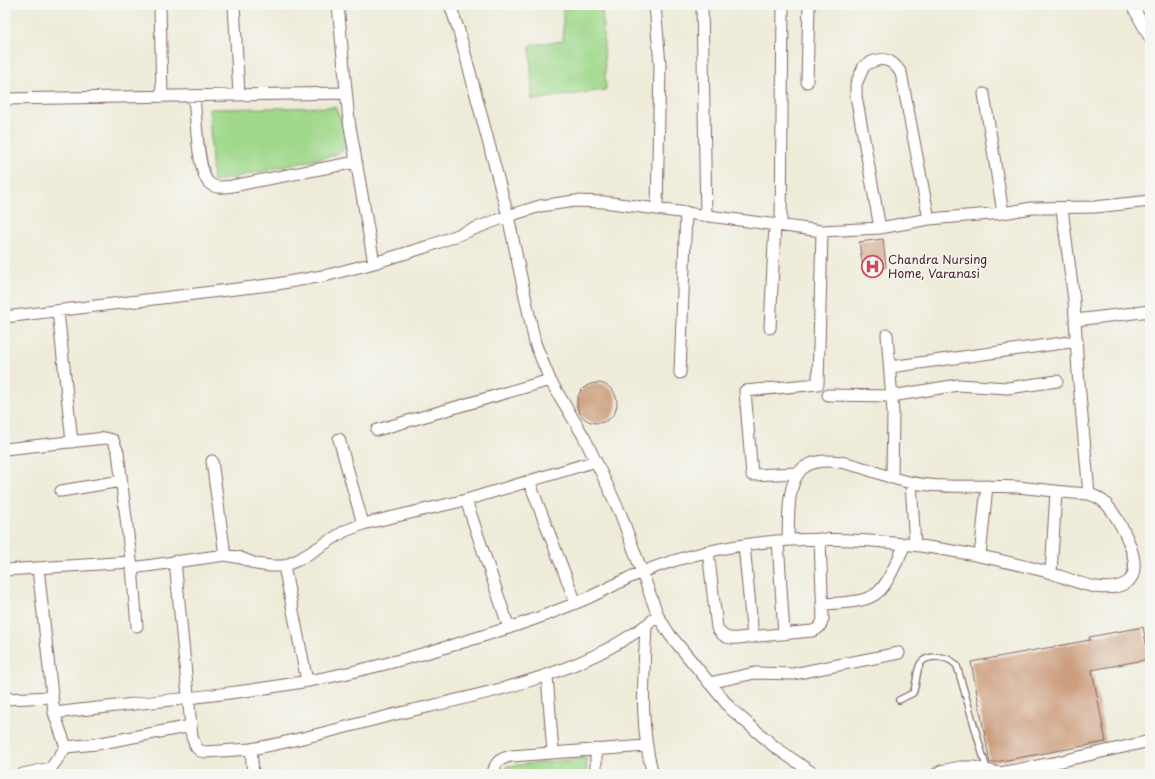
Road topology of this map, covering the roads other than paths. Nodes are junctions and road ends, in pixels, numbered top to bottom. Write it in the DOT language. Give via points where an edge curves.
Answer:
graph roads {
  1 [pos="160,5"];
  2 [pos="234,5"];
  3 [pos="338,5"];
  4 [pos="450,5"];
  5 [pos="655,5"];
  6 [pos="702,5"];
  7 [pos="783,5"];
  8 [pos="809,5"];
  9 [pos="1132,5"];
  10 [pos="1150,37"];
  11 [pos="807,82"];
  12 [pos="345,93"];
  13 [pos="239,94"];
  14 [pos="984,94"];
  15 [pos="194,96"];
  16 [pos="162,97"];
  17 [pos="5,99"];
  18 [pos="356,162"];
  19 [pos="1150,201"];
  20 [pos="657,208"];
  21 [pos="1062,209"];
  22 [pos="686,212"];
  23 [pos="1003,213"];
  24 [pos="706,214"];
  25 [pos="508,216"];
  26 [pos="929,219"];
  27 [pos="778,225"];
  28 [pos="880,228"];
  29 [pos="822,231"];
  30 [pos="374,264"];
  31 [pos="58,311"];
  32 [pos="1150,311"];
  33 [pos="5,317"];
  34 [pos="1076,320"];
  35 [pos="770,328"];
  36 [pos="888,335"];
  37 [pos="1077,341"];
  38 [pos="890,366"];
  39 [pos="680,372"];
  40 [pos="550,380"];
  41 [pos="1057,381"];
  42 [pos="828,396"];
  43 [pos="892,396"];
  44 [pos="377,430"];
  45 [pos="339,439"];
  46 [pos="72,442"];
  47 [pos="5,449"];
  48 [pos="212,461"];
  49 [pos="596,461"];
  50 [pos="799,473"];
  51 [pos="892,478"];
  52 [pos="121,481"];
  53 [pos="529,481"];
  54 [pos="911,483"];
  55 [pos="987,486"];
  56 [pos="61,491"];
  57 [pos="1056,492"];
  58 [pos="1089,494"];
  59 [pos="466,500"];
  60 [pos="363,524"];
  61 [pos="820,540"];
  62 [pos="783,541"];
  63 [pos="911,544"];
  64 [pos="744,545"];
  65 [pos="708,551"];
  66 [pos="225,555"];
  67 [pos="980,556"];
  68 [pos="175,561"];
  69 [pos="132,565"];
  70 [pos="284,566"];
  71 [pos="38,568"];
  72 [pos="5,570"];
  73 [pos="642,572"];
  74 [pos="1050,573"];
  75 [pos="576,603"];
  76 [pos="822,604"];
  77 [pos="658,616"];
  78 [pos="137,626"];
  79 [pos="646,626"];
  80 [pos="509,628"];
  81 [pos="784,634"];
  82 [pos="753,637"];
  83 [pos="899,653"];
  84 [pos="547,676"];
  85 [pos="308,681"];
  86 [pos="709,683"];
  87 [pos="52,697"];
  88 [pos="187,697"];
  89 [pos="5,699"];
  90 [pos="899,700"];
  91 [pos="54,713"];
  92 [pos="191,726"];
  93 [pos="1150,741"];
  94 [pos="646,746"];
  95 [pos="66,747"];
  96 [pos="251,749"];
  97 [pos="596,749"];
  98 [pos="553,752"];
  99 [pos="987,770"];
  100 [pos="23,774"];
  101 [pos="253,774"];
  102 [pos="493,774"];
  103 [pos="596,774"];
  104 [pos="653,774"];
  105 [pos="814,774"];
  106 [pos="936,774"];
  1 -- 16 [label="street"];
  2 -- 13 [label="street"];
  3 -- 12 [label="street"];
  4 -- 25 [label="street"];
  5 -- 20 [label="street" via="660,66"];
  6 -- 24 [label="street"];
  7 -- 27 [label="street"];
  8 -- 11 [label="street"];
  9 -- 10 [label="street"];
  12 -- 13 [label="street"];
  12 -- 18 [label="street"];
  13 -- 15 [label="street"];
  14 -- 23 [label="street"];
  15 -- 16 [label="street"];
  15 -- 18 [label="street" via="201,167 209,184 214,187 232,186"];
  16 -- 17 [label="street"];
  18 -- 30 [label="street"];
  19 -- 21 [label="street"];
  20 -- 22 [label="street"];
  20 -- 25 [label="street" via="604,202 575,202 540,206"];
  21 -- 23 [label="street" via="1032,208"];
  21 -- 34 [label="street"];
  22 -- 24 [label="street"];
  22 -- 39 [label="street"];
  23 -- 26 [label="street"];
  24 -- 27 [label="street"];
  25 -- 30 [label="street"];
  25 -- 40 [label="street" via="535,343"];
  26 -- 28 [label="street"];
  26 -- 28 [label="street" via="901,73 889,60 879,59 864,66 856,84 859,117"];
  27 -- 29 [label="street"];
  27 -- 35 [label="street"];
  28 -- 29 [label="street"];
  29 -- 50 [label="street" via="818,384 745,391 752,475"];
  30 -- 31 [label="street" via="277,284"];
  31 -- 33 [label="street"];
  31 -- 46 [label="street"];
  32 -- 34 [label="street"];
  34 -- 37 [label="street"];
  36 -- 38 [label="street"];
  37 -- 38 [label="street"];
  37 -- 58 [label="street"];
  38 -- 43 [label="street"];
  40 -- 44 [label="street"];
  40 -- 49 [label="street"];
  41 -- 43 [label="street" via="1008,388 958,385"];
  42 -- 43 [label="street"];
  43 -- 51 [label="street"];
  45 -- 60 [label="street"];
  46 -- 47 [label="street"];
  46 -- 52 [label="street" via="105,438 113,440 117,446"];
  48 -- 66 [label="street"];
  49 -- 53 [label="street"];
  49 -- 73 [label="street" via="621,515"];
  50 -- 51 [label="street" via="804,467 831,461 862,466"];
  50 -- 62 [label="street" via="791,488"];
  51 -- 54 [label="street"];
  52 -- 56 [label="street"];
  52 -- 69 [label="street"];
  53 -- 59 [label="street"];
  53 -- 75 [label="street"];
  54 -- 55 [label="street"];
  54 -- 63 [label="street"];
  55 -- 57 [label="street"];
  55 -- 67 [label="street"];
  57 -- 58 [label="street"];
  57 -- 74 [label="street"];
  58 -- 74 [label="street" via="1108,506 1129,541 1134,556 1134,574 1125,584 1104,588"];
  59 -- 60 [label="street"];
  59 -- 80 [label="street"];
  60 -- 70 [label="street" via="345,531"];
  61 -- 62 [label="street"];
  61 -- 63 [label="street" via="847,539"];
  61 -- 76 [label="street"];
  62 -- 64 [label="street"];
  62 -- 81 [label="street"];
  63 -- 67 [label="street"];
  63 -- 76 [label="street" via="877,595 853,602"];
  64 -- 65 [label="street"];
  64 -- 82 [label="street"];
  65 -- 73 [label="street"];
  65 -- 82 [label="street" via="717,628 727,638"];
  66 -- 68 [label="street"];
  66 -- 70 [label="street" via="264,565"];
  67 -- 74 [label="street"];
  68 -- 69 [label="street"];
  68 -- 88 [label="street"];
  69 -- 71 [label="street"];
  69 -- 78 [label="street"];
  70 -- 85 [label="street"];
  71 -- 72 [label="street"];
  71 -- 87 [label="street"];
  73 -- 75 [label="street"];
  73 -- 77 [label="street"];
  75 -- 80 [label="street"];
  76 -- 81 [label="street" via="823,619 818,630"];
  77 -- 79 [label="street"];
  77 -- 86 [label="street"];
  79 -- 84 [label="street" via="609,648"];
  79 -- 94 [label="street"];
  80 -- 85 [label="street"];
  81 -- 82 [label="street"];
  83 -- 86 [label="street" via="792,674 755,673"];
  84 -- 96 [label="street" via="485,694"];
  84 -- 98 [label="street"];
  85 -- 88 [label="street"];
  86 -- 105 [label="street" via="731,709 757,733"];
  87 -- 89 [label="street"];
  87 -- 91 [label="street"];
  88 -- 91 [label="street"];
  88 -- 92 [label="street"];
  90 -- 99 [label="lane" via="913,693 917,669 925,659 943,657 952,660 957,666"];
  91 -- 95 [label="street"];
  92 -- 95 [label="street" via="96,744"];
  92 -- 96 [label="street" via="193,742 200,751"];
  93 -- 99 [label="street" via="1045,765 1000,773"];
  94 -- 97 [label="street"];
  94 -- 104 [label="street"];
  95 -- 100 [label="street" via="51,768"];
  96 -- 101 [label="street"];
  97 -- 98 [label="street"];
  97 -- 103 [label="street"];
  98 -- 102 [label="street" via="501,759 496,763"];
  99 -- 106 [label="street" via="960,767"];
}
